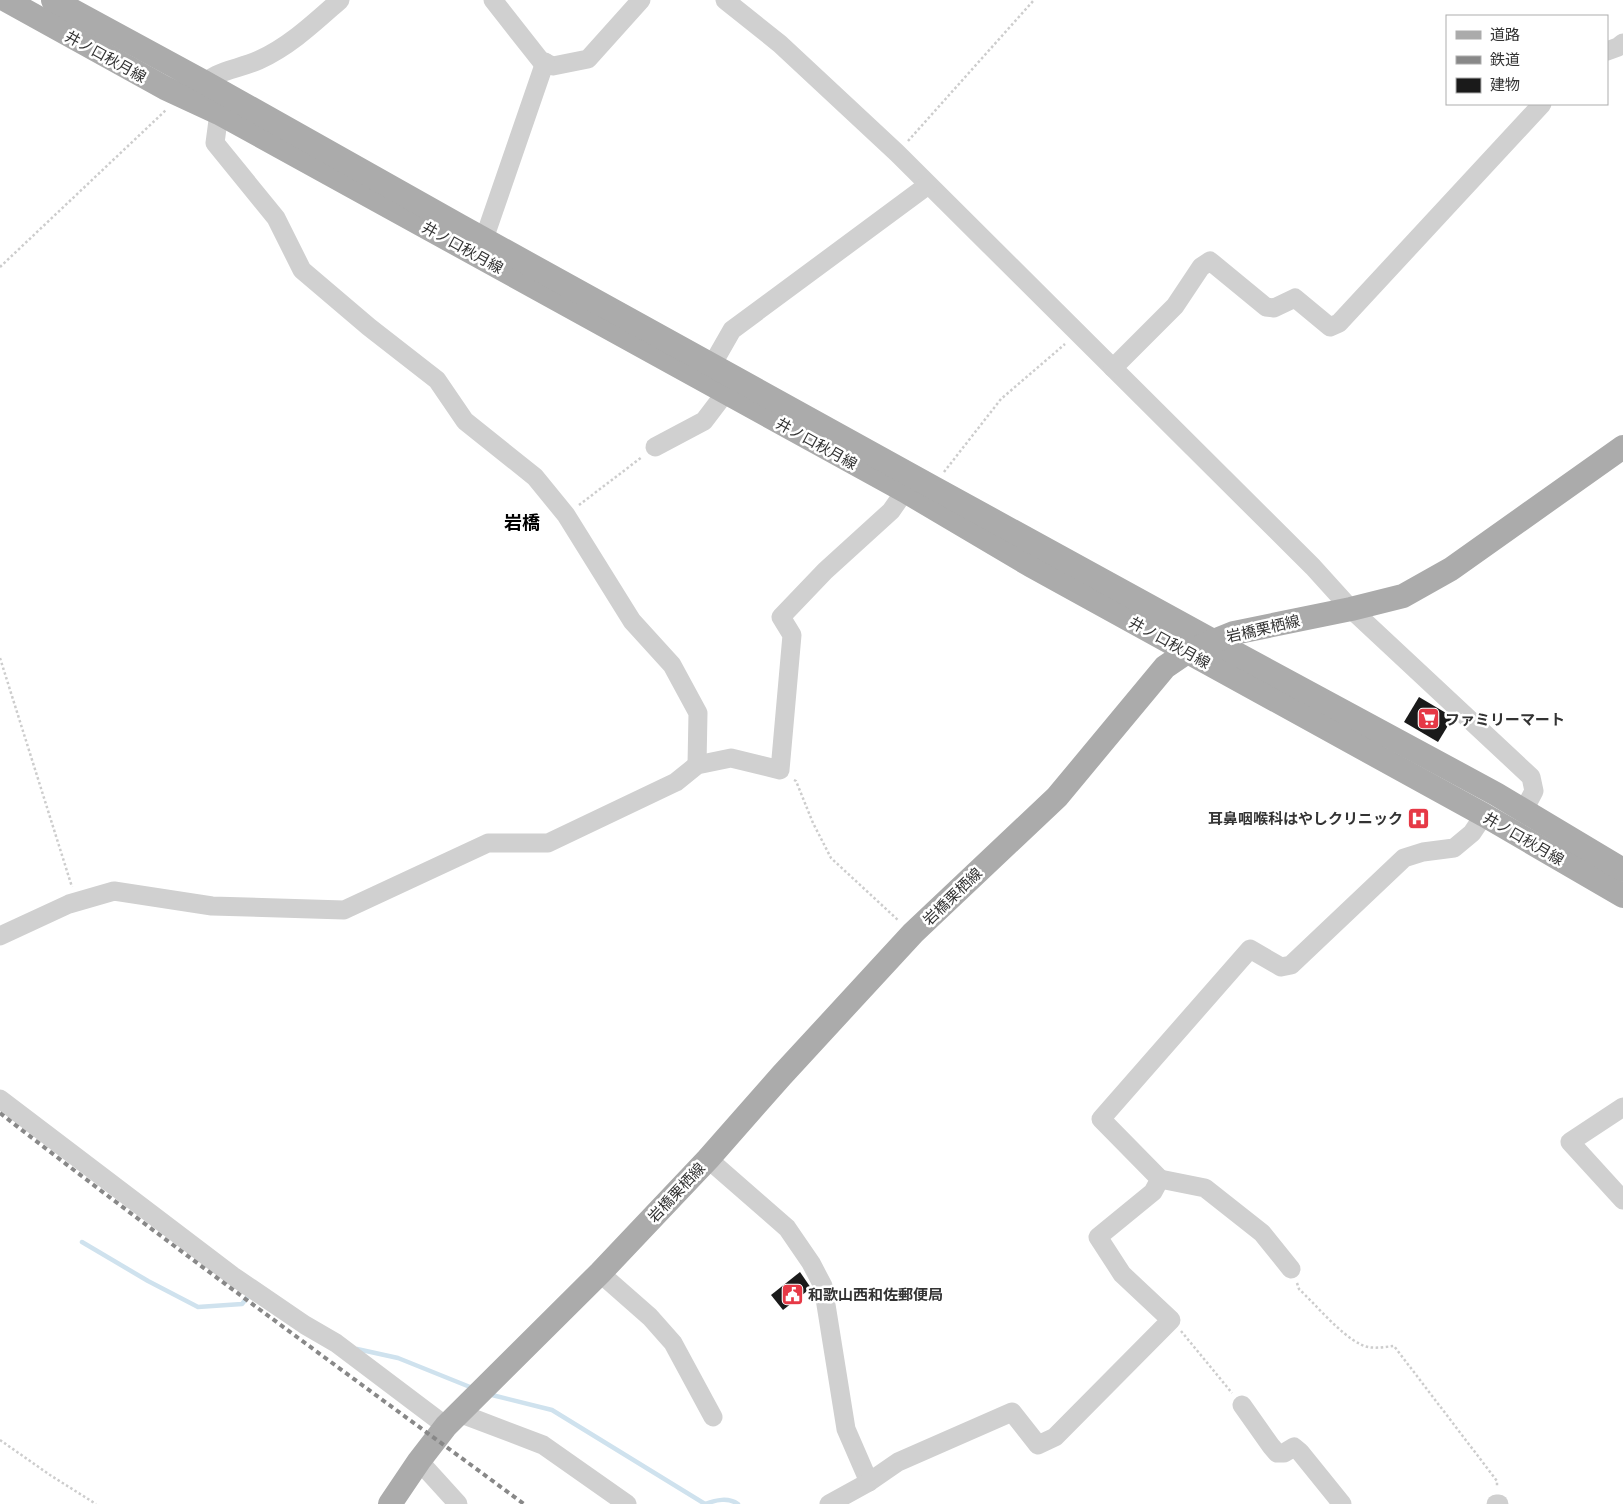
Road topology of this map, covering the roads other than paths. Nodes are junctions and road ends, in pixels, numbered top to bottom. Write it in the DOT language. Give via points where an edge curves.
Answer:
graph roads {
  1 [pos="6,0"];
  2 [pos="53,0"];
  3 [pos="340,0"];
  4 [pos="493,0"];
  5 [pos="641,0"];
  6 [pos="725,0"];
  7 [pos="1623,43"];
  8 [pos="1608,51"];
  9 [pos="545,62"];
  10 [pos="204,82"];
  11 [pos="182,96"];
  12 [pos="1541,105"];
  13 [pos="219,113"];
  14 [pos="928,185"];
  15 [pos="484,239"];
  16 [pos="712,365"];
  17 [pos="1113,368"];
  18 [pos="726,392"];
  19 [pos="656,447"];
  20 [pos="1623,447"];
  21 [pos="909,483"];
  22 [pos="1351,609"];
  23 [pos="1213,641"];
  24 [pos="1187,652"];
  25 [pos="697,765"];
  26 [pos="1524,810"];
  27 [pos="1484,814"];
  28 [pos="1623,870"];
  29 [pos="1623,896"];
  30 [pos="0,936"];
  31 [pos="0,1099"];
  32 [pos="1623,1107"];
  33 [pos="708,1159"];
  34 [pos="1160,1179"];
  35 [pos="1623,1200"];
  36 [pos="1291,1269"];
  37 [pos="600,1273"];
  38 [pos="1242,1406"];
  39 [pos="713,1416"];
  40 [pos="452,1420"];
  41 [pos="419,1461"];
  42 [pos="869,1482"];
  43 [pos="390,1504"];
  44 [pos="458,1504"];
  45 [pos="627,1504"];
  46 [pos="829,1504"];
  47 [pos="1342,1504"];
  1 -- 11 [label="main road, 井ノ口秋月線"];
  2 -- 10 [label="main road, 井ノ口秋月線"];
  3 -- 10 [label="street" via="294,39 259,60 218,73"];
  4 -- 9 [label="street"];
  5 -- 9 [label="street" via="588,59 553,66"];
  6 -- 14 [label="street" via="780,44"];
  7 -- 8 [label="street"];
  9 -- 15 [label="street"];
  10 -- 11 [label="street"];
  10 -- 15 [label="main road, 井ノ口秋月線"];
  11 -- 13 [label="main road, 井ノ口秋月線"];
  12 -- 17 [label="street" via="1339,323 1330,327 1295,298 1274,308 1266,307 1210,262 1201,267 1175,306"];
  13 -- 18 [label="main road, 井ノ口秋月線"];
  13 -- 25 [label="street" via="216,143 276,218 302,270 437,380 465,422 535,477 566,516 632,621 672,665 698,713"];
  14 -- 16 [label="street" via="732,330"];
  14 -- 17 [label="street"];
  15 -- 16 [label="main road, 井ノ口秋月線"];
  16 -- 21 [label="main road, 井ノ口秋月線"];
  17 -- 22 [label="street"];
  18 -- 19 [label="street" via="704,420"];
  18 -- 21 [label="main road, 井ノ口秋月線"];
  20 -- 22 [label="main road, 岩橋栗栖線" via="1451,569 1403,596"];
  21 -- 23 [label="main road, 井ノ口秋月線" via="934,488"];
  21 -- 24 [label="main road, 井ノ口秋月線" via="1030,565"];
  21 -- 25 [label="street" via="892,511 825,571 781,618 792,635 780,770 731,758"];
  22 -- 23 [label="main road, 岩橋栗栖線" via="1234,633"];
  22 -- 26 [label="street" via="1531,777 1534,791"];
  23 -- 24 [label="main road, 岩橋栗栖線"];
  23 -- 26 [label="main road, 井ノ口秋月線"];
  24 -- 27 [label="main road, 井ノ口秋月線"];
  24 -- 33 [label="main road, 岩橋栗栖線" via="1165,666 1057,798 913,934"];
  25 -- 30 [label="street" via="676,782 548,843 488,843 344,910 212,906 114,891 69,904"];
  26 -- 28 [label="main road, 井ノ口秋月線"];
  27 -- 29 [label="main road, 井ノ口秋月線"];
  27 -- 34 [label="street" via="1472,833 1454,848 1404,858 1291,965 1281,967 1250,949 1101,1119"];
  31 -- 40 [label="street" via="233,1276"];
  32 -- 35 [label="street" via="1570,1142"];
  33 -- 37 [label="main road, 岩橋栗栖線"];
  33 -- 42 [label="street" via="787,1228 812,1263 823,1286 846,1429"];
  34 -- 36 [label="street" via="1205,1188 1262,1233"];
  34 -- 42 [label="street" via="1153,1192 1098,1237 1122,1274 1172,1320 1055,1437 1038,1445 1012,1412 898,1462"];
  37 -- 39 [label="street" via="650,1316 673,1342"];
  37 -- 40 [label="main road, 岩橋栗栖線"];
  38 -- 47 [label="street" via="1278,1453 1294,1447"];
  40 -- 41 [label="main road, 岩橋栗栖線"];
  40 -- 45 [label="street" via="543,1444"];
  41 -- 43 [label="main road, 岩橋栗栖線"];
  41 -- 44 [label="street"];
  42 -- 46 [label="street"];
}
